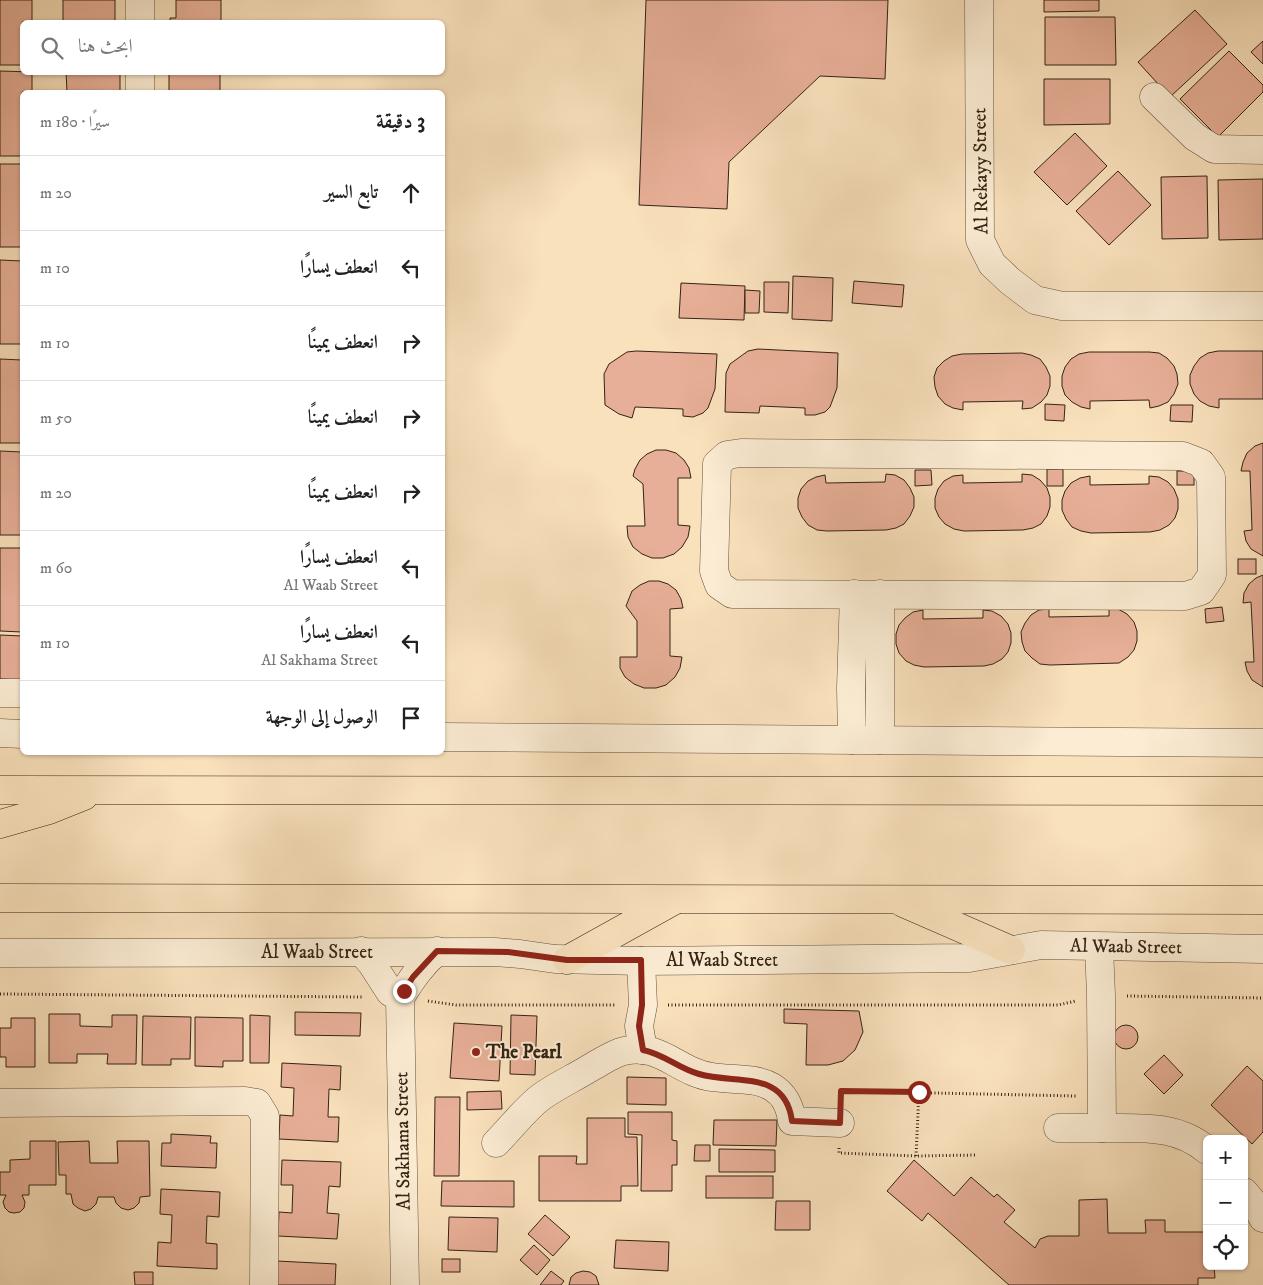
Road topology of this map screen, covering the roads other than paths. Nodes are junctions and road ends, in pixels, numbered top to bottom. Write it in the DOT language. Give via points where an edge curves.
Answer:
graph roads {
  1 [pos="140,0"];
  2 [pos="979,0"];
  3 [pos="140,20"];
  4 [pos="140,75"];
  5 [pos="140,90"];
  6 [pos="1154,97"];
  7 [pos="1263,150"];
  8 [pos="1263,306"];
  9 [pos="867,594"];
  10 [pos="0,692"];
  11 [pos="20,693"];
  12 [pos="0,733"];
  13 [pos="20,734"];
  14 [pos="445,736"];
  15 [pos="852,740"];
  16 [pos="880,740"];
  17 [pos="1263,743"];
  18 [pos="99,789"];
  19 [pos="0,790"];
  20 [pos="1263,791"];
  21 [pos="0,824"];
  22 [pos="0,898"];
  23 [pos="677,898"];
  24 [pos="892,899"];
  25 [pos="1263,900"];
  26 [pos="1099,947"];
  27 [pos="1263,949"];
  28 [pos="1011,950"];
  29 [pos="437,951"];
  30 [pos="361,952"];
  31 [pos="0,953"];
  32 [pos="567,960"];
  33 [pos="641,960"];
  34 [pos="400,998"];
  35 [pos="643,1050"];
  36 [pos="0,1103"];
  37 [pos="840,1123"];
  38 [pos="1058,1128"];
  39 [pos="1102,1128"];
  40 [pos="496,1143"];
  41 [pos="1203,1147"];
  42 [pos="1248,1197"];
  43 [pos="1263,1218"];
  44 [pos="264,1285"];
  45 [pos="406,1285"];
  1 -- 3 [label="street"];
  2 -- 8 [label="street, Al Rekayy Street" via="980,240 992,264 1034,300 1062,306"];
  4 -- 5 [label="street"];
  6 -- 7 [label="street" via="1195,137 1214,149"];
  9 -- 9 [label="street" via="1185,596 1201,591 1212,576 1211,477 1201,463 1184,456 741,453 726,455 717,464 714,571 719,585 732,594"];
  9 -- 15 [label="street" via="851,688"];
  9 -- 16 [label="street"];
  10 -- 11 [label="street"];
  12 -- 13 [label="street"];
  14 -- 15 [label="street"];
  15 -- 16 [label="street"];
  16 -- 17 [label="street"];
  18 -- 19 [label="main road"];
  18 -- 20 [label="main road"];
  18 -- 21 [label="main road" via="49,810"];
  22 -- 23 [label="main road"];
  23 -- 24 [label="main road"];
  23 -- 32 [label="main road"];
  24 -- 25 [label="main road"];
  24 -- 28 [label="main road"];
  26 -- 27 [label="street, Al Waab Street"];
  26 -- 28 [label="street, Al Waab Street" via="1041,945"];
  26 -- 39 [label="street"];
  28 -- 33 [label="street, Al Waab Street" via="968,958"];
  29 -- 30 [label="street, Al Waab Street"];
  29 -- 32 [label="street, Al Waab Street" via="508,952"];
  29 -- 34 [label="street" via="413,977"];
  30 -- 31 [label="street, Al Waab Street"];
  30 -- 34 [label="street" via="390,992"];
  32 -- 33 [label="street, Al Waab Street"];
  33 -- 35 [label="street" via="639,1026"];
  34 -- 45 [label="street, Al Sakhama Street"];
  35 -- 37 [label="street" via="664,1056 697,1074 769,1086 786,1100 792,1121"];
  35 -- 40 [label="street" via="614,1054 540,1098"];
  36 -- 44 [label="street" via="245,1100 257,1104 265,1116"];
  38 -- 39 [label="street"];
  39 -- 41 [label="street" via="1168,1130"];
  42 -- 43 [label="street"];
}
